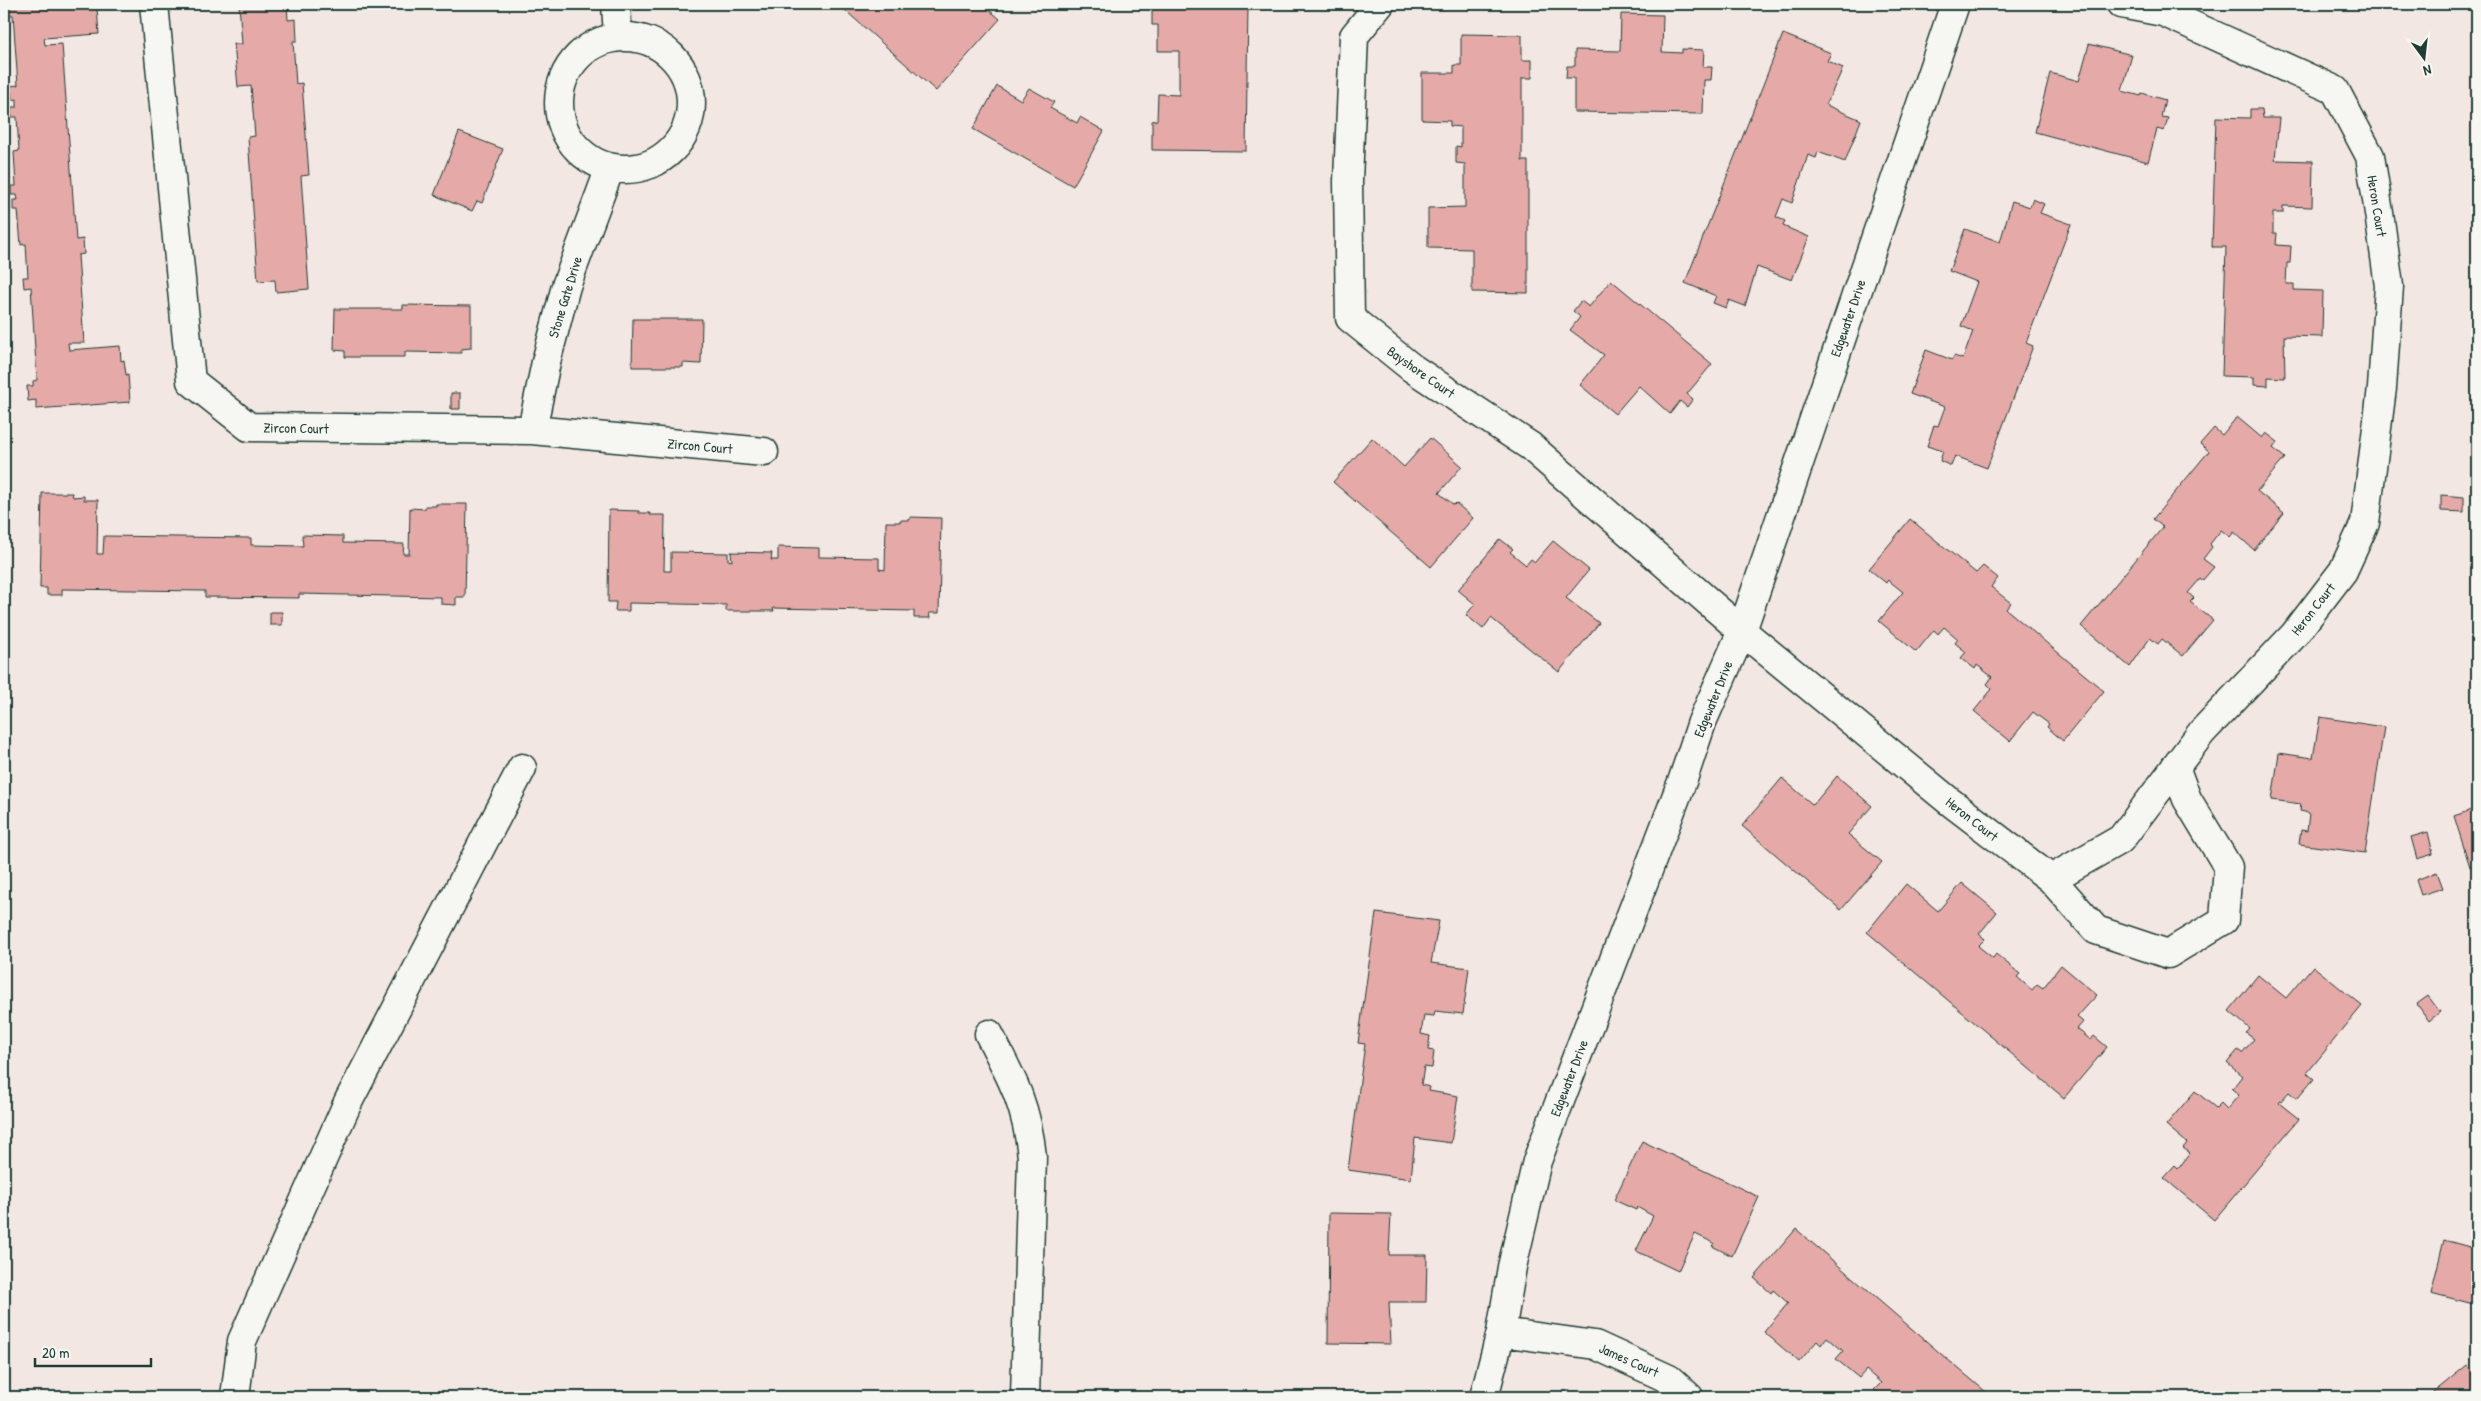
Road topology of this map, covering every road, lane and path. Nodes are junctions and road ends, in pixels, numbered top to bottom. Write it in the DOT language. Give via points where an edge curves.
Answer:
graph roads {
  1 [pos="154,4"];
  2 [pos="616,4"];
  3 [pos="1380,4"];
  4 [pos="1955,4"];
  5 [pos="2121,4"];
  6 [pos="618,37"];
  7 [pos="610,168"];
  8 [pos="532,430"];
  9 [pos="764,452"];
  10 [pos="1742,631"];
  11 [pos="2175,767"];
  12 [pos="522,768"];
  13 [pos="2052,879"];
  14 [pos="989,1034"];
  15 [pos="1501,1332"];
  16 [pos="235,1397"];
  17 [pos="1025,1397"];
  18 [pos="1484,1397"];
  19 [pos="1689,1397"];
  1 -- 8 [label="street, Zircon Court" via="192,381 249,427"];
  2 -- 6 [label="street"];
  3 -- 10 [label="street, Bayshore Court" via="1354,36 1348,181 1350,318 1412,368 1530,446"];
  4 -- 10 [label="street, Edgewater Drive"];
  5 -- 11 [label="street, Heron Court" via="2163,12 2335,90 2370,156 2389,286 2382,388 2365,523 2343,571 2294,634 2202,732"];
  6 -- 7 [label="street" via="598,43 580,54 567,70 558,110 564,130 581,152"];
  6 -- 7 [label="street" via="641,39 662,48 678,64 689,84 692,107 686,129 674,148 656,163 634,169"];
  7 -- 8 [label="street, Stone Gate Drive" via="566,286"];
  8 -- 9 [label="street, Zircon Court"];
  10 -- 13 [label="street, Heron Court" via="1949,801"];
  10 -- 15 [label="street, Edgewater Drive" via="1702,722 1537,1162 1512,1267"];
  11 -- 13 [label="street, Heron Court" via="2121,839"];
  11 -- 13 [label="street" via="2187,800 2228,867 2224,920 2168,954 2096,930"];
  12 -- 16 [label="street" via="348,1102 242,1341"];
  14 -- 17 [label="street" via="1018,1091 1029,1130 1032,1157"];
  15 -- 18 [label="street, Edgewater Drive"];
  15 -- 19 [label="street, James Court" via="1595,1345 1669,1379"];
}
